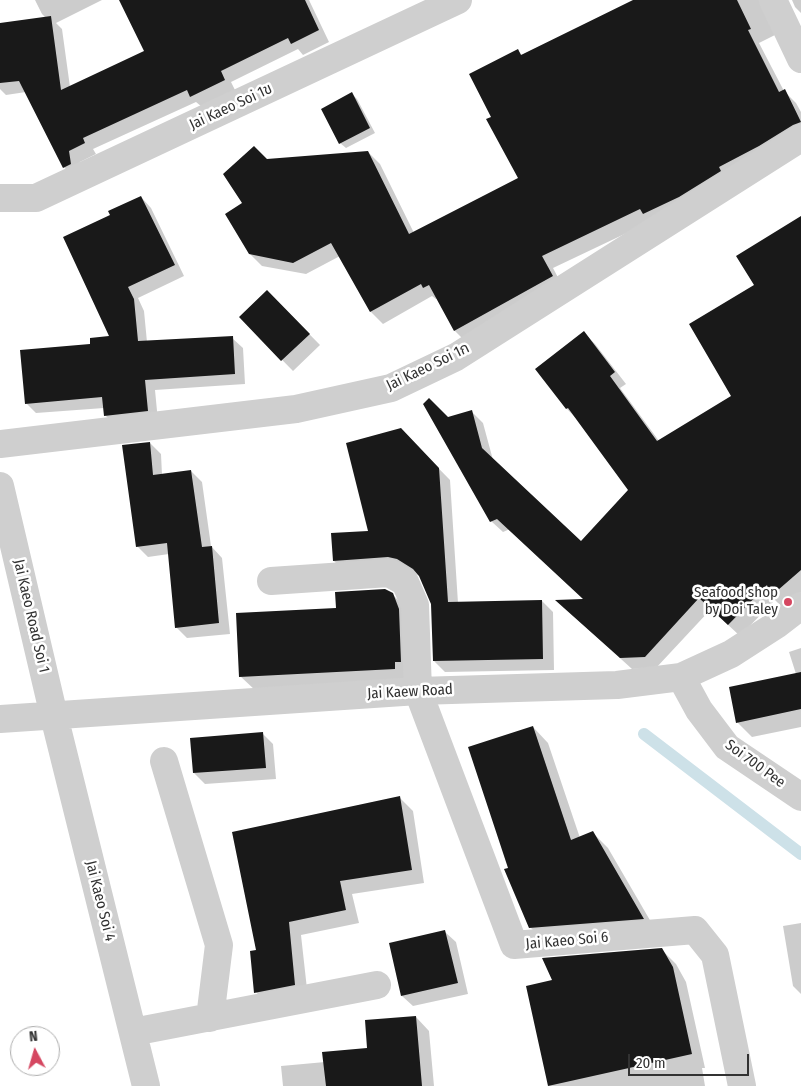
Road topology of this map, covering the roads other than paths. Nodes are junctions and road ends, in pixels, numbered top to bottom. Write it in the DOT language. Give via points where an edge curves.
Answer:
graph roads {
  1 [pos="458,0"];
  2 [pos="773,0"];
  3 [pos="801,59"];
  4 [pos="801,138"];
  5 [pos="0,198"];
  6 [pos="0,444"];
  7 [pos="0,486"];
  8 [pos="271,581"];
  9 [pos="801,606"];
  10 [pos="681,677"];
  11 [pos="418,691"];
  12 [pos="54,716"];
  13 [pos="0,719"];
  14 [pos="164,761"];
  15 [pos="801,797"];
  16 [pos="377,985"];
  17 [pos="210,1018"];
  18 [pos="133,1032"];
  19 [pos="146,1086"];
  20 [pos="742,1086"];
  1 -- 5 [label="street, Jai Kaeo Soi 1ข" via="36,198"];
  2 -- 3 [label="street"];
  4 -- 6 [label="street, Jai Kaeo Soi 1ก" via="456,357 391,388 296,409"];
  7 -- 12 [label="street, Jai Kaeo Road Soi 1"];
  8 -- 11 [label="street" via="389,573 405,582 415,605"];
  9 -- 10 [label="street, Jai Kaew Road" via="731,654"];
  10 -- 11 [label="street, Jai Kaew Road" via="617,685"];
  10 -- 15 [label="street, Soi 700 Pee" via="699,710 727,747"];
  11 -- 12 [label="street, Jai Kaew Road"];
  11 -- 20 [label="street, Jai Kaeo Soi 6" via="514,945 695,930 715,955"];
  12 -- 13 [label="street, Jai Kaew Road"];
  12 -- 18 [label="street, Jai Kaeo Soi 4"];
  14 -- 17 [label="street" via="219,945"];
  16 -- 17 [label="street"];
  17 -- 18 [label="street"];
  18 -- 19 [label="street, Jai Kaeo Soi 4"];
}
